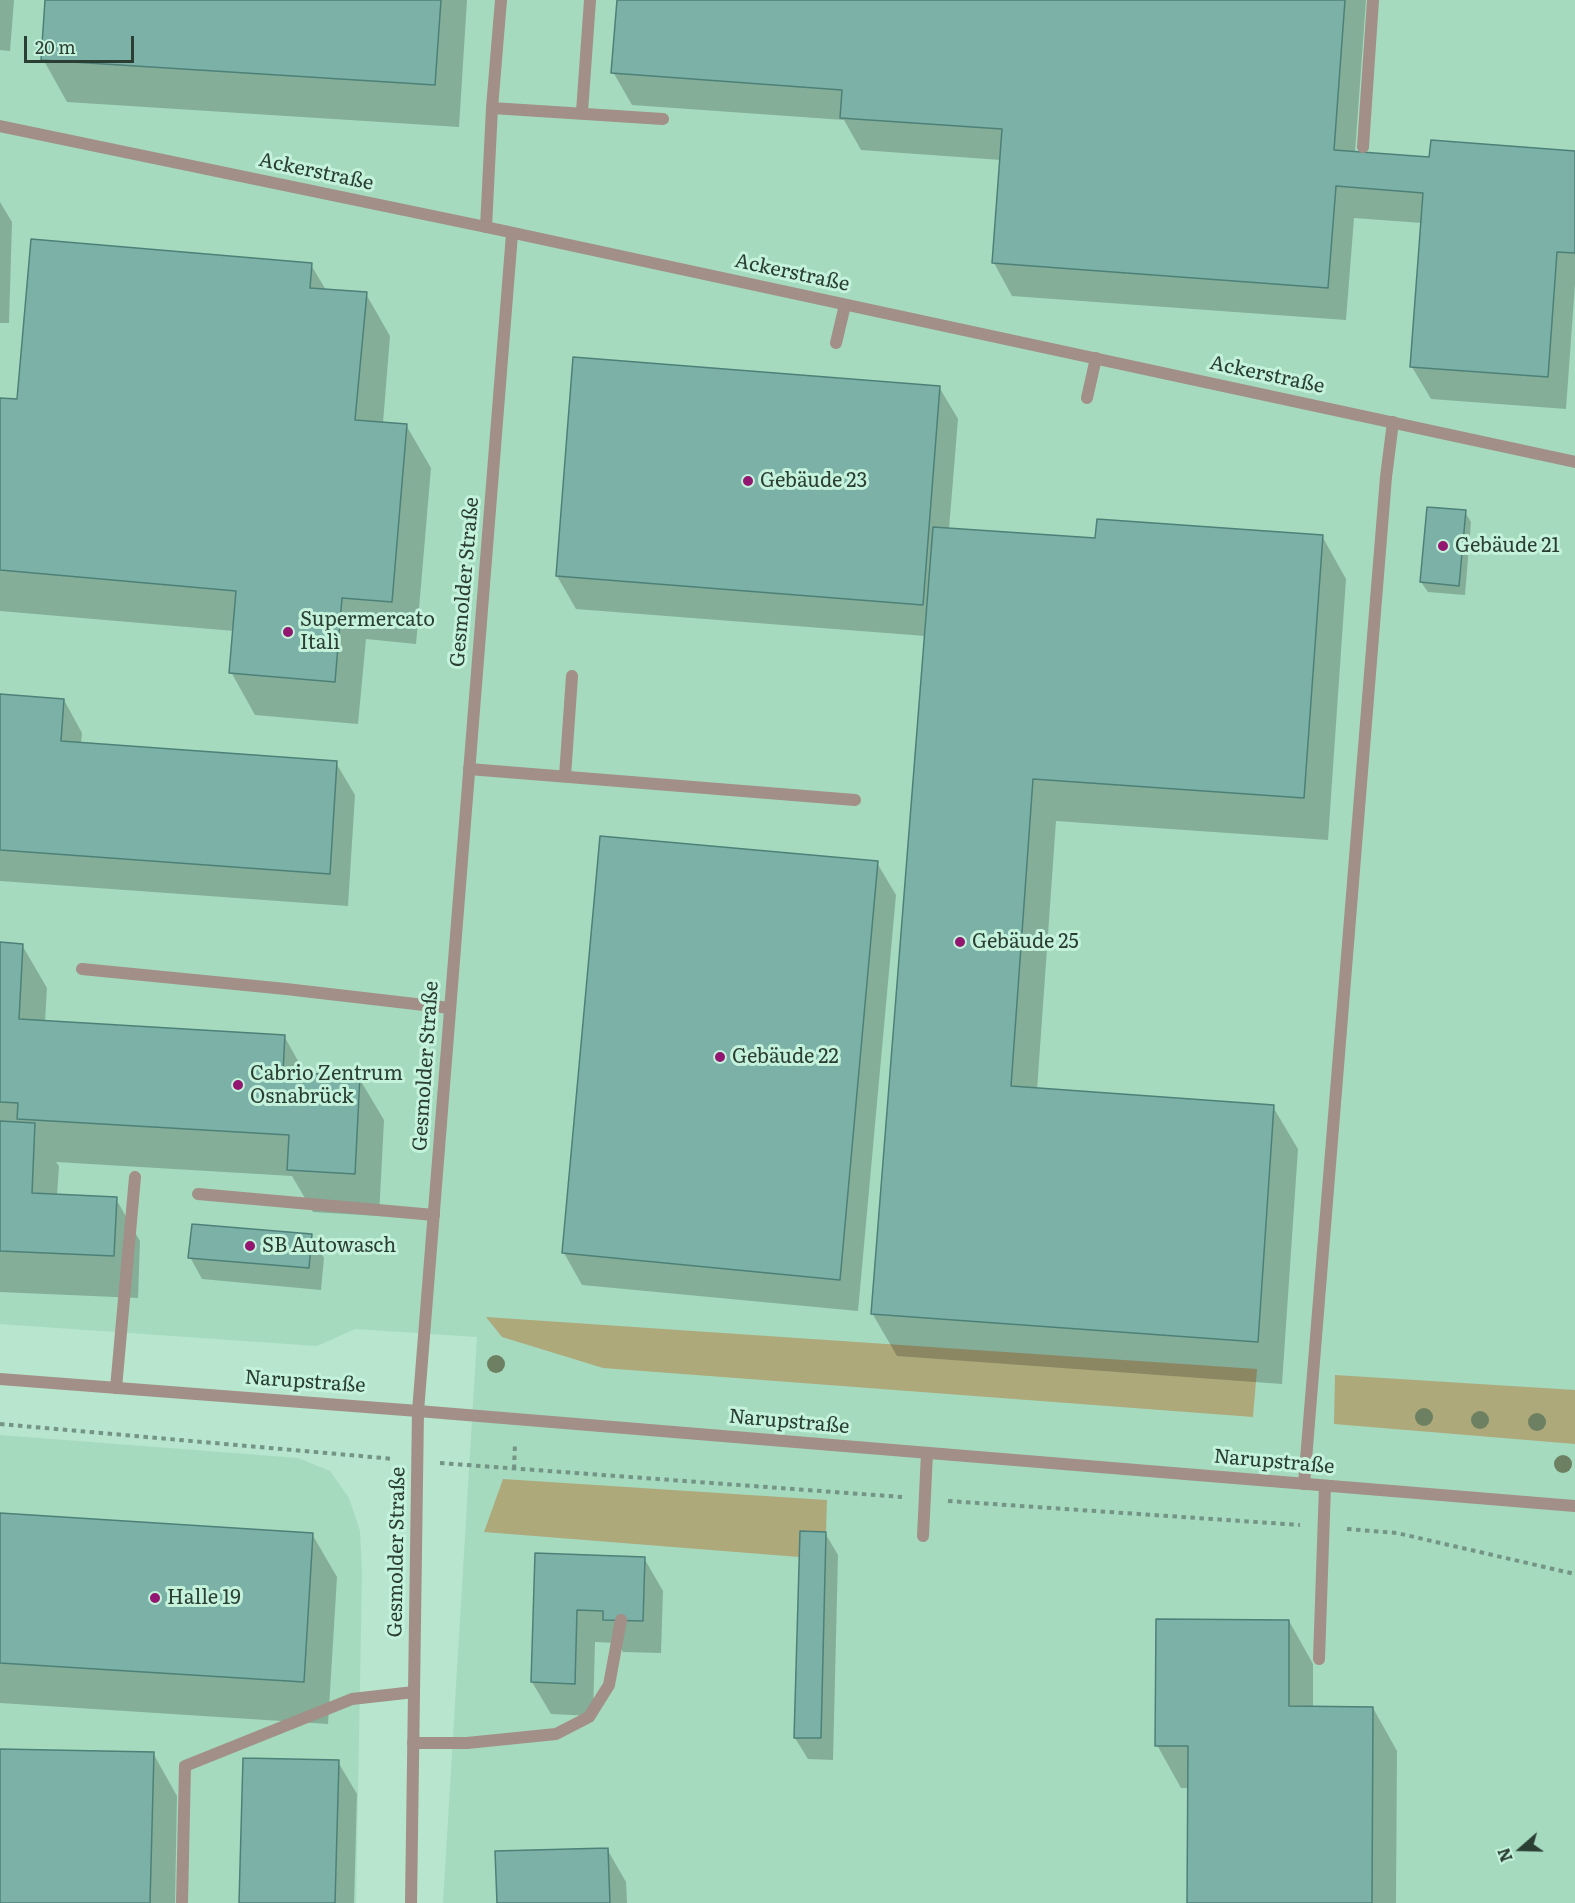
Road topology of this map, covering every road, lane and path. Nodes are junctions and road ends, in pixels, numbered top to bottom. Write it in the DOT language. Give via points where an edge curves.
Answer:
graph roads {
  1 [pos="501,0"];
  2 [pos="590,0"];
  3 [pos="1373,0"];
  4 [pos="492,108"];
  5 [pos="582,112"];
  6 [pos="663,119"];
  7 [pos="0,126"];
  8 [pos="1363,147"];
  9 [pos="486,227"];
  10 [pos="512,234"];
  11 [pos="845,305"];
  12 [pos="836,343"];
  13 [pos="1096,358"];
  14 [pos="1087,398"];
  15 [pos="1393,422"];
  16 [pos="1575,462"];
  17 [pos="572,676"];
  18 [pos="469,769"];
  19 [pos="565,776"];
  20 [pos="855,800"];
  21 [pos="82,969"];
  22 [pos="450,1008"];
  23 [pos="135,1177"];
  24 [pos="198,1194"];
  25 [pos="434,1215"];
  26 [pos="0,1379"];
  27 [pos="116,1388"];
  28 [pos="418,1411"];
  29 [pos="0,1424"];
  30 [pos="927,1453"];
  31 [pos="418,1462"];
  32 [pos="1304,1484"];
  33 [pos="1325,1486"];
  34 [pos="925,1499"];
  35 [pos="1575,1506"];
  36 [pos="1323,1527"];
  37 [pos="923,1536"];
  38 [pos="1575,1574"];
  39 [pos="621,1620"];
  40 [pos="1319,1659"];
  41 [pos="414,1692"];
  42 [pos="413,1743"];
  43 [pos="182,1903"];
  44 [pos="411,1903"];
  1 -- 4 [label="street"];
  2 -- 5 [label="street"];
  3 -- 8 [label="street"];
  4 -- 5 [label="street"];
  4 -- 9 [label="street"];
  5 -- 6 [label="street"];
  7 -- 9 [label="street, Ackerstraße"];
  9 -- 10 [label="street, Ackerstraße"];
  10 -- 11 [label="street, Ackerstraße"];
  10 -- 18 [label="street, Gesmolder Straße"];
  11 -- 12 [label="street"];
  11 -- 13 [label="street, Ackerstraße"];
  13 -- 14 [label="street"];
  13 -- 15 [label="street, Ackerstraße"];
  15 -- 16 [label="street, Ackerstraße"];
  15 -- 32 [label="street"];
  17 -- 19 [label="street"];
  18 -- 19 [label="street"];
  18 -- 22 [label="street, Gesmolder Straße"];
  19 -- 20 [label="street"];
  21 -- 22 [label="street"];
  22 -- 25 [label="street, Gesmolder Straße"];
  23 -- 27 [label="street"];
  24 -- 25 [label="street"];
  25 -- 28 [label="street, Gesmolder Straße"];
  26 -- 27 [label="street, Narupstraße"];
  27 -- 28 [label="street, Narupstraße"];
  28 -- 30 [label="street, Narupstraße"];
  28 -- 31 [label="street, Gesmolder Straße"];
  29 -- 31 [label="path"];
  30 -- 32 [label="street, Narupstraße"];
  30 -- 34 [label="street"];
  31 -- 34 [label="path"];
  31 -- 41 [label="street, Gesmolder Straße"];
  32 -- 33 [label="street, Narupstraße"];
  33 -- 35 [label="street, Narupstraße"];
  33 -- 36 [label="street"];
  34 -- 36 [label="path"];
  34 -- 37 [label="street"];
  36 -- 38 [label="path" via="1397,1533"];
  36 -- 40 [label="street"];
  39 -- 42 [label="street" via="609,1685 589,1717 556,1734 467,1743"];
  41 -- 42 [label="street, Gesmolder Straße"];
  41 -- 43 [label="street" via="352,1699 185,1766"];
  42 -- 44 [label="street, Gesmolder Straße"];
}
